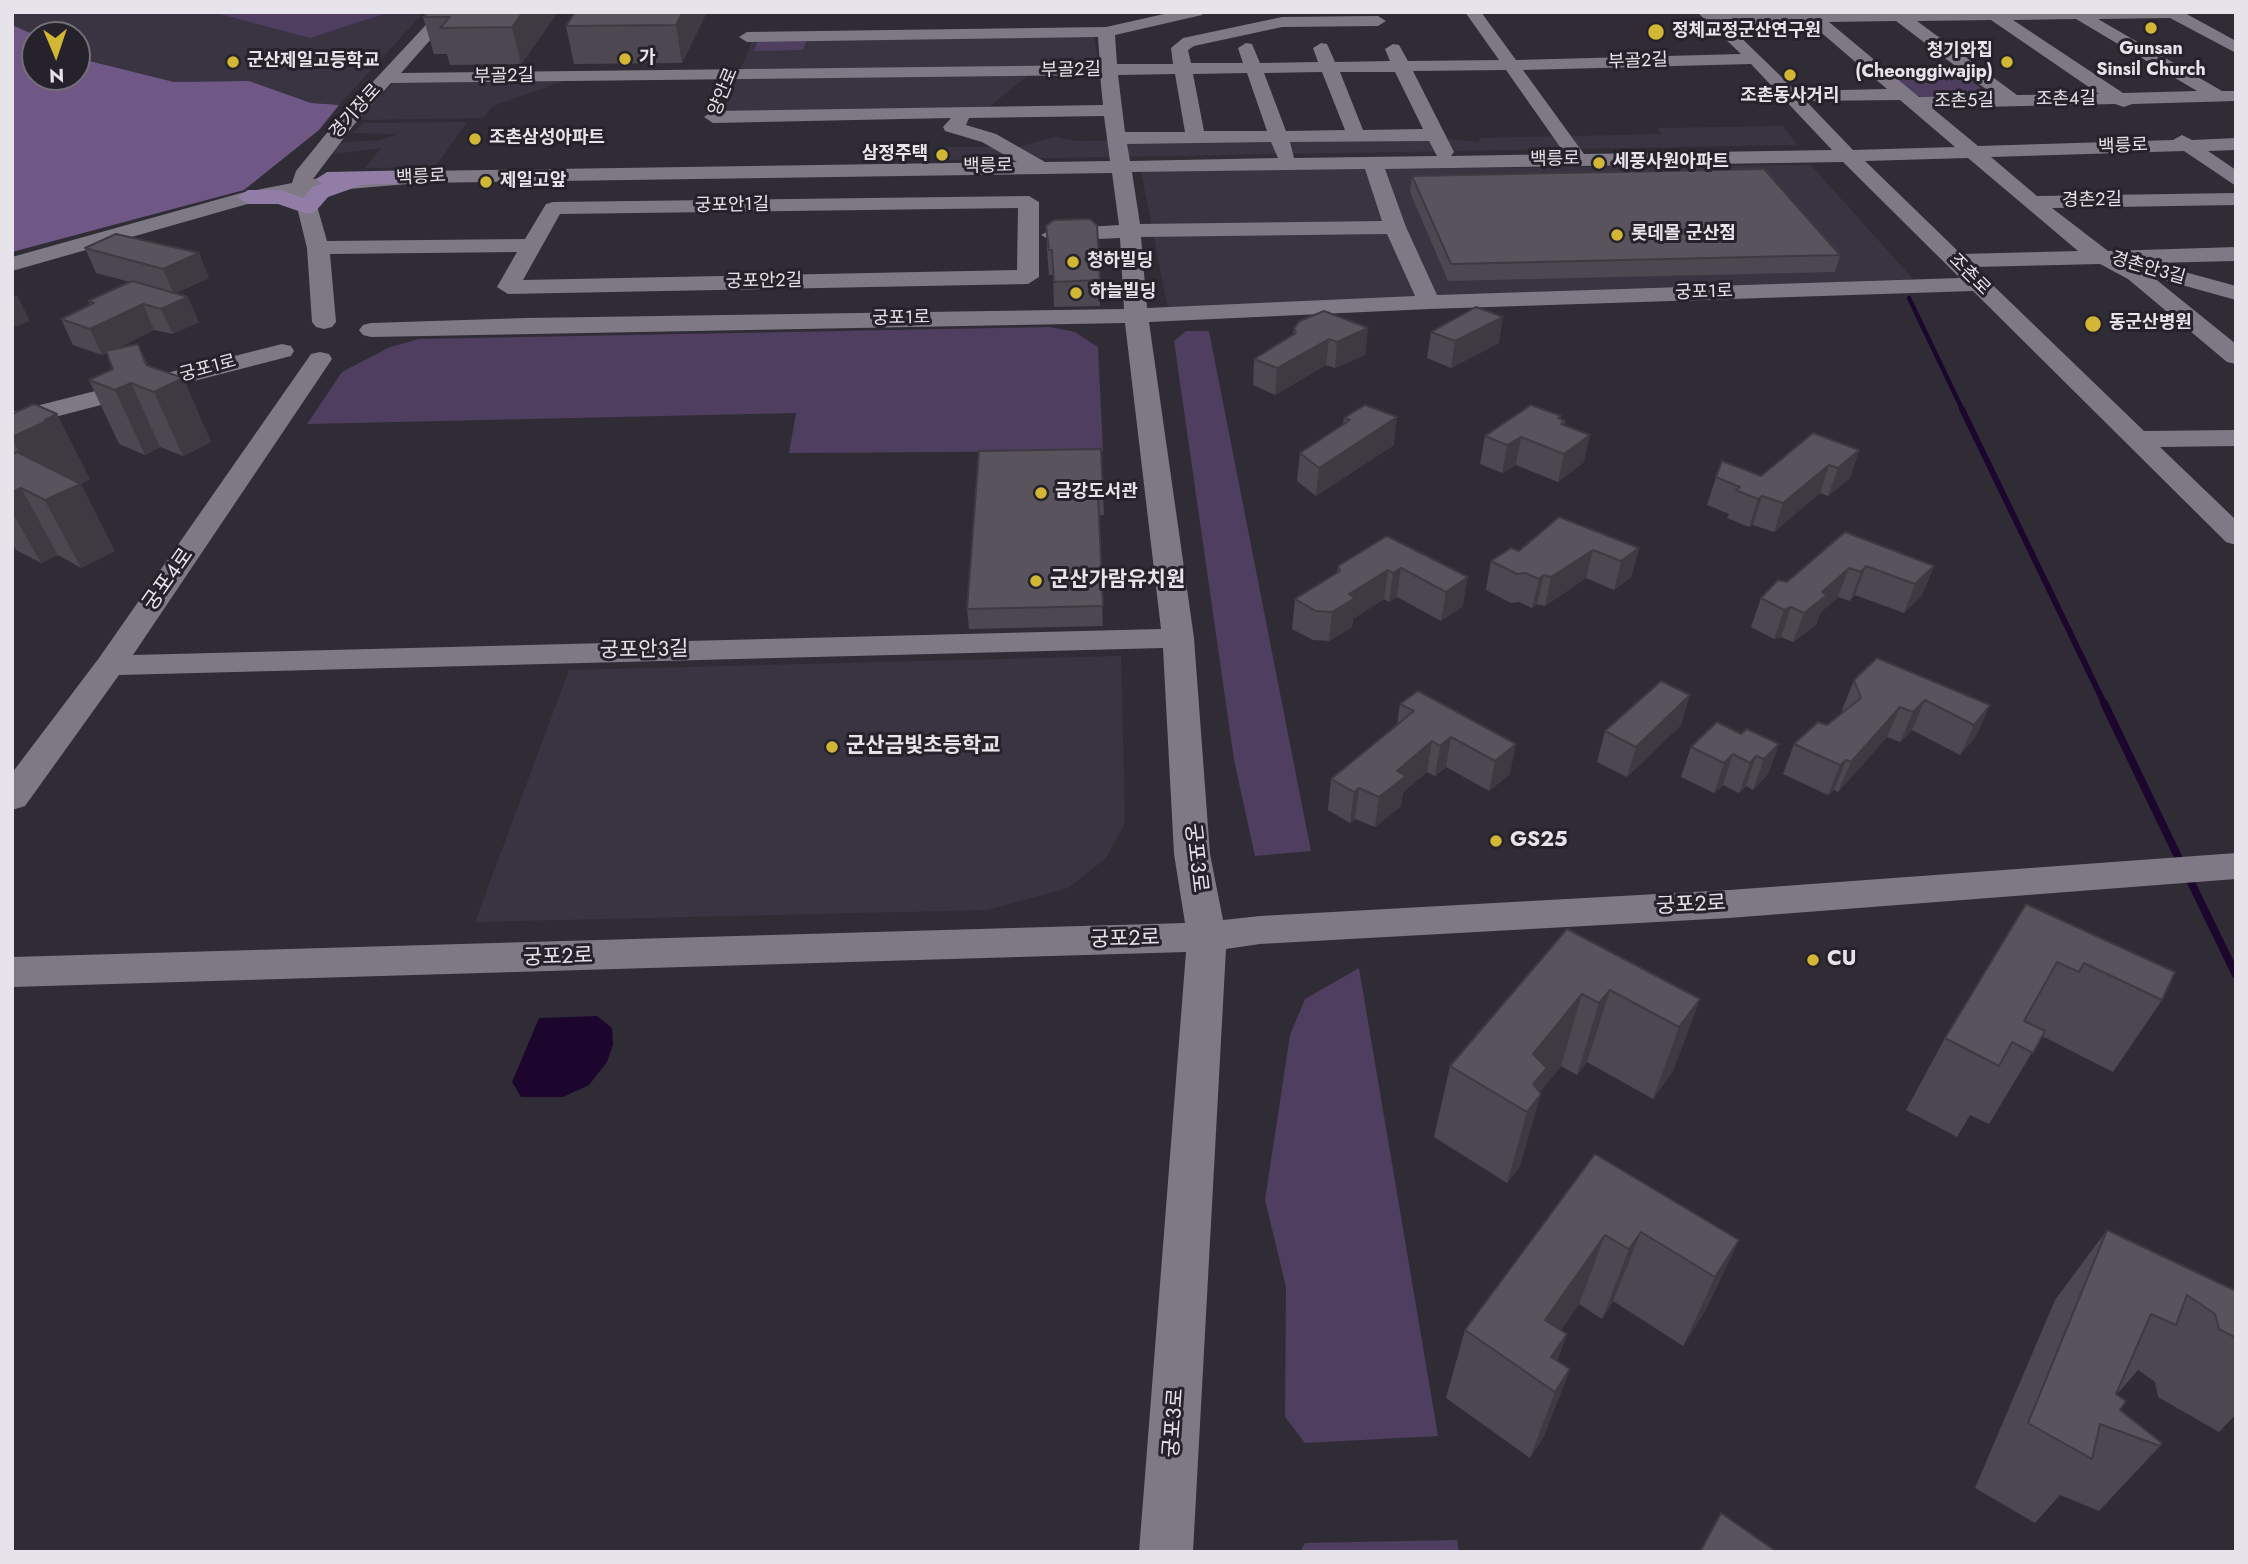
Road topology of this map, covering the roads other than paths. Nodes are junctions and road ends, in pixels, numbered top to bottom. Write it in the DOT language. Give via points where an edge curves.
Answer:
graph roads {
  1 [pos="447,12"];
  2 [pos="756,12"];
  3 [pos="1473,12"];
  4 [pos="2171,12"];
  5 [pos="1191,13"];
  6 [pos="1992,13"];
  7 [pos="2077,13"];
  8 [pos="1896,14"];
  9 [pos="1709,15"];
  10 [pos="1810,15"];
  11 [pos="1376,16"];
  12 [pos="1006,17"];
  13 [pos="1306,21"];
  14 [pos="1032,32"];
  15 [pos="1106,32"];
  16 [pos="967,34"];
  17 [pos="1225,34"];
  18 [pos="895,35"];
  19 [pos="747,37"];
  20 [pos="2236,48"];
  21 [pos="1756,58"];
  22 [pos="1513,65"];
  23 [pos="1402,66"];
  24 [pos="1331,67"];
  25 [pos="1254,68"];
  26 [pos="1181,69"];
  27 [pos="1108,70"];
  28 [pos="730,75"];
  29 [pos="387,78"];
  30 [pos="884,86"];
  31 [pos="1794,96"];
  32 [pos="2227,96"];
  33 [pos="1910,99"];
  34 [pos="2119,99"];
  35 [pos="2013,101"];
  36 [pos="1113,110"];
  37 [pos="969,113"];
  38 [pos="2142,114"];
  39 [pos="2164,130"];
  40 [pos="1356,135"];
  41 [pos="1435,135"];
  42 [pos="1278,136"];
  43 [pos="1196,137"];
  44 [pos="1117,138"];
  45 [pos="2236,144"];
  46 [pos="2187,145"];
  47 [pos="872,152"];
  48 [pos="1975,152"];
  49 [pos="1848,156"];
  50 [pos="1578,159"];
  51 [pos="1373,162"];
  52 [pos="1449,162"];
  53 [pos="1289,163"];
  54 [pos="1040,167"];
  55 [pos="1121,167"];
  56 [pos="420,177"];
  57 [pos="2236,180"];
  58 [pos="307,182"];
  59 [pos="353,182"];
  60 [pos="248,197"];
  61 [pos="2236,199"];
  62 [pos="2035,202"];
  63 [pos="1395,227"];
  64 [pos="1130,231"];
  65 [pos="1028,237"];
  66 [pos="531,245"];
  67 [pos="318,248"];
  68 [pos="2236,254"];
  69 [pos="2102,255"];
  70 [pos="1955,261"];
  71 [pos="12,264"];
  72 [pos="771,282"];
  73 [pos="1978,284"];
  74 [pos="2236,293"];
  75 [pos="1429,302"];
  76 [pos="1136,316"];
  77 [pos="759,321"];
  78 [pos="324,322"];
  79 [pos="349,348"];
  80 [pos="282,351"];
  81 [pos="2236,358"];
  82 [pos="12,420"];
  83 [pos="2236,438"];
  84 [pos="2136,439"];
  85 [pos="2236,536"];
  86 [pos="1178,638"];
  87 [pos="110,665"];
  88 [pos="12,798"];
  89 [pos="2236,866"];
  90 [pos="1207,937"];
  91 [pos="12,972"];
  92 [pos="1166,1552"];
  1 -- 29 [label="street, 경기장로"];
  2 -- 19 [label="street, 양안로"];
  3 -- 22 [label="street"];
  4 -- 7 [label="street"];
  4 -- 20 [label="street"];
  5 -- 15 [label="street"];
  5 -- 17 [label="street"];
  6 -- 7 [label="street"];
  6 -- 8 [label="street"];
  6 -- 34 [label="street, 조촌4길"];
  7 -- 32 [label="street"];
  8 -- 10 [label="street"];
  8 -- 35 [label="street"];
  9 -- 10 [label="street"];
  9 -- 21 [label="street, 조촌로"];
  10 -- 33 [label="street, 조촌5길"];
  11 -- 13 [label="street"];
  11 -- 23 [label="street"];
  12 -- 14 [label="street"];
  13 -- 17 [label="street"];
  13 -- 24 [label="street"];
  14 -- 15 [label="street"];
  14 -- 16 [label="street"];
  15 -- 27 [label="street, 궁포3로"];
  16 -- 18 [label="street"];
  16 -- 30 [label="street" via="961,45"];
  17 -- 25 [label="street" via="1244,43"];
  17 -- 26 [label="street" via="1179,48"];
  18 -- 19 [label="street"];
  18 -- 30 [label="street"];
  19 -- 28 [label="street, 양안로"];
  21 -- 22 [label="street, 부골2길"];
  21 -- 31 [label="street, 조촌로"];
  22 -- 23 [label="street, 부골2길"];
  22 -- 50 [label="street"];
  23 -- 24 [label="street, 부골2길"];
  23 -- 41 [label="street"];
  24 -- 25 [label="street, 부골2길"];
  24 -- 40 [label="street"];
  25 -- 26 [label="street, 부골2길"];
  25 -- 42 [label="street"];
  26 -- 27 [label="street, 부골2길"];
  26 -- 43 [label="street"];
  27 -- 30 [label="street, 부골2길"];
  27 -- 36 [label="street, 궁포3로"];
  28 -- 29 [label="street, 부골2길"];
  28 -- 30 [label="street, 부골2길"];
  28 -- 30 [label="street, 양안로" via="716,111"];
  29 -- 58 [label="street, 경기장로"];
  30 -- 37 [label="street"];
  30 -- 37 [label="street" via="949,92 980,106"];
  30 -- 47 [label="street"];
  31 -- 33 [label="street"];
  31 -- 49 [label="street, 조촌로"];
  32 -- 34 [label="street, 조촌4길"];
  33 -- 35 [label="street, 조촌5길"];
  33 -- 48 [label="street, 조촌5길"];
  34 -- 35 [label="street, 조촌4길"];
  34 -- 38 [label="street, 조촌4길"];
  36 -- 37 [label="street"];
  36 -- 44 [label="street, 궁포3로"];
  37 -- 54 [label="street" via="952,127 989,138"];
  39 -- 46 [label="street"];
  40 -- 41 [label="street"];
  40 -- 42 [label="street"];
  41 -- 52 [label="street"];
  42 -- 43 [label="street"];
  42 -- 53 [label="street"];
  43 -- 44 [label="street"];
  44 -- 55 [label="street, 궁포3로"];
  45 -- 46 [label="street, 백릉로"];
  46 -- 48 [label="street, 백릉로"];
  46 -- 57 [label="street"];
  47 -- 54 [label="street, 백릉로"];
  47 -- 56 [label="street, 백릉로"];
  48 -- 49 [label="street, 백릉로"];
  48 -- 62 [label="street"];
  49 -- 50 [label="street, 백릉로"];
  49 -- 70 [label="street, 조촌로"];
  50 -- 52 [label="street, 백릉로"];
  51 -- 52 [label="street, 백릉로"];
  51 -- 53 [label="street, 백릉로"];
  51 -- 63 [label="street"];
  53 -- 55 [label="street, 백릉로"];
  54 -- 55 [label="street, 백릉로"];
  55 -- 64 [label="street, 궁포3로"];
  56 -- 58 [label="main road" via="327,179 311,174"];
  56 -- 59 [label="street, 백릉로"];
  58 -- 59 [label="main road" via="320,191"];
  58 -- 60 [label="main road"];
  58 -- 60 [label="main road" via="293,199"];
  58 -- 67 [label="street"];
  60 -- 71 [label="street"];
  61 -- 62 [label="street, 경촌2길"];
  62 -- 69 [label="street, 경촌2길" via="2088,249"];
  63 -- 64 [label="street"];
  63 -- 75 [label="street"];
  64 -- 65 [label="street"];
  64 -- 76 [label="street, 궁포3로"];
  65 -- 66 [label="street, 궁포안1길" via="1029,202 553,208"];
  65 -- 72 [label="street, 궁포안2길" via="1028,276"];
  66 -- 67 [label="street"];
  66 -- 72 [label="street, 궁포안2길" via="508,287"];
  67 -- 78 [label="street"];
  68 -- 69 [label="street"];
  69 -- 70 [label="street"];
  69 -- 74 [label="street, 경촌안3길"];
  69 -- 81 [label="street, 경촌안3길" via="2136,274"];
  70 -- 73 [label="street, 조촌로"];
  72 -- 77 [label="street"];
  73 -- 75 [label="street, 궁포1로"];
  73 -- 84 [label="street, 조촌로"];
  75 -- 76 [label="street, 궁포1로"];
  76 -- 77 [label="street, 궁포1로"];
  76 -- 86 [label="street, 궁포3로"];
  77 -- 79 [label="street, 궁포1로"];
  78 -- 79 [label="street" via="367,326"];
  78 -- 80 [label="street" via="290,334"];
  79 -- 80 [label="street" via="296,358"];
  79 -- 87 [label="street, 궁포4로"];
  80 -- 82 [label="street, 궁포1로"];
  83 -- 84 [label="street"];
  84 -- 85 [label="street, 조촌로"];
  86 -- 87 [label="street, 궁포안3길"];
  86 -- 90 [label="street, 궁포3로" via="1192,854"];
  87 -- 88 [label="street, 궁포4로"];
  89 -- 90 [label="street, 궁포2로"];
  90 -- 91 [label="street, 궁포2로"];
  90 -- 92 [label="street, 궁포3로"];
}
